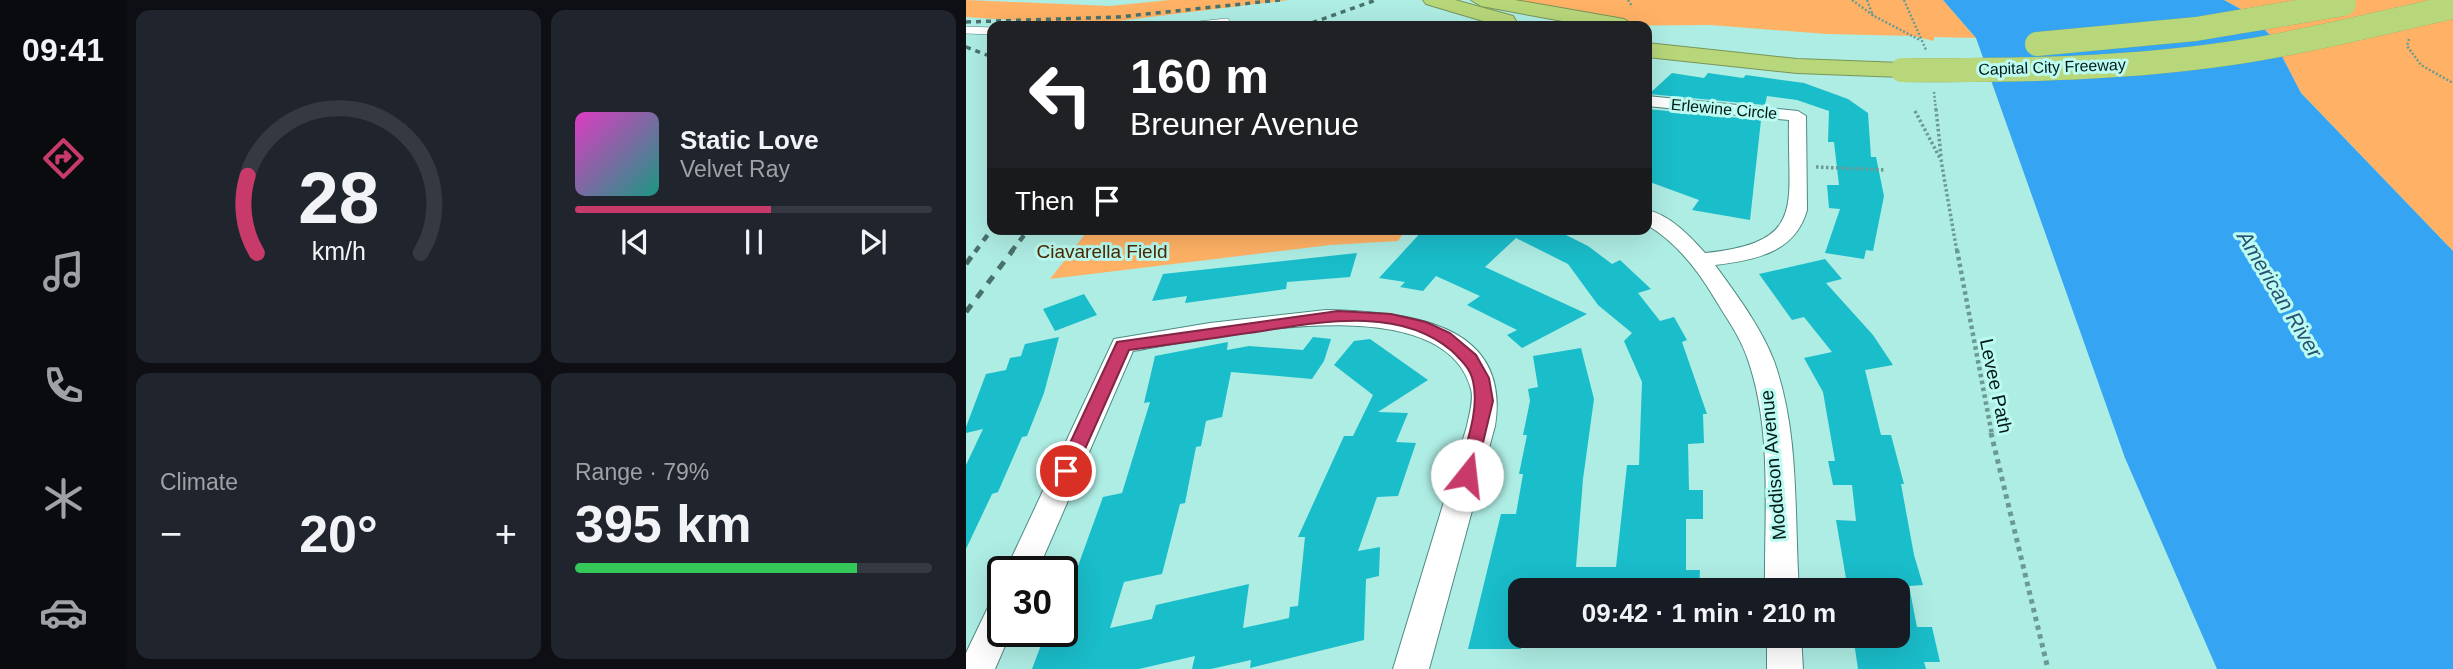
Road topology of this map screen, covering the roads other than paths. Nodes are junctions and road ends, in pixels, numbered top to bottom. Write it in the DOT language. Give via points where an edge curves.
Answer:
graph roads {
  1 [pos="1433,0"];
  2 [pos="1481,0"];
  3 [pos="2364,0"];
  4 [pos="2453,7"];
  5 [pos="1507,21"];
  6 [pos="1596,21"];
  7 [pos="966,30"];
  8 [pos="1652,30"];
  9 [pos="987,31"];
  10 [pos="1778,41"];
  11 [pos="2012,45"];
  12 [pos="1652,51"];
  13 [pos="1652,101"];
  14 [pos="1652,219"];
  15 [pos="1701,260"];
  16 [pos="1028,556"];
  17 [pos="1781,578"];
  18 [pos="987,647"];
  19 [pos="1784,648"];
  20 [pos="977,669"];
  21 [pos="1411,669"];
  22 [pos="1785,669"];
  1 -- 5 [label="highway"];
  2 -- 6 [label="highway"];
  3 -- 11 [label="highway, Capital City Freeway, bridge" via="2196,29"];
  4 -- 12 [label="highway, Capital City Freeway, bridge" via="2277,44 2167,61 2050,69 1797,66"];
  7 -- 9 [label="lane"];
  8 -- 10 [label="highway"];
  13 -- 15 [label="street, Erlewine Circle" via="1798,116 1796,217 1781,238 1750,254"];
  14 -- 15 [label="street, Moddison Avenue"];
  15 -- 17 [label="street, Moddison Avenue" via="1748,332 1769,390"];
  16 -- 21 [label="street" via="1123,345 1338,316 1420,326 1444,336 1470,359 1481,378 1485,401"];
  18 -- 20 [label="street"];
  19 -- 22 [label="street"];
}
